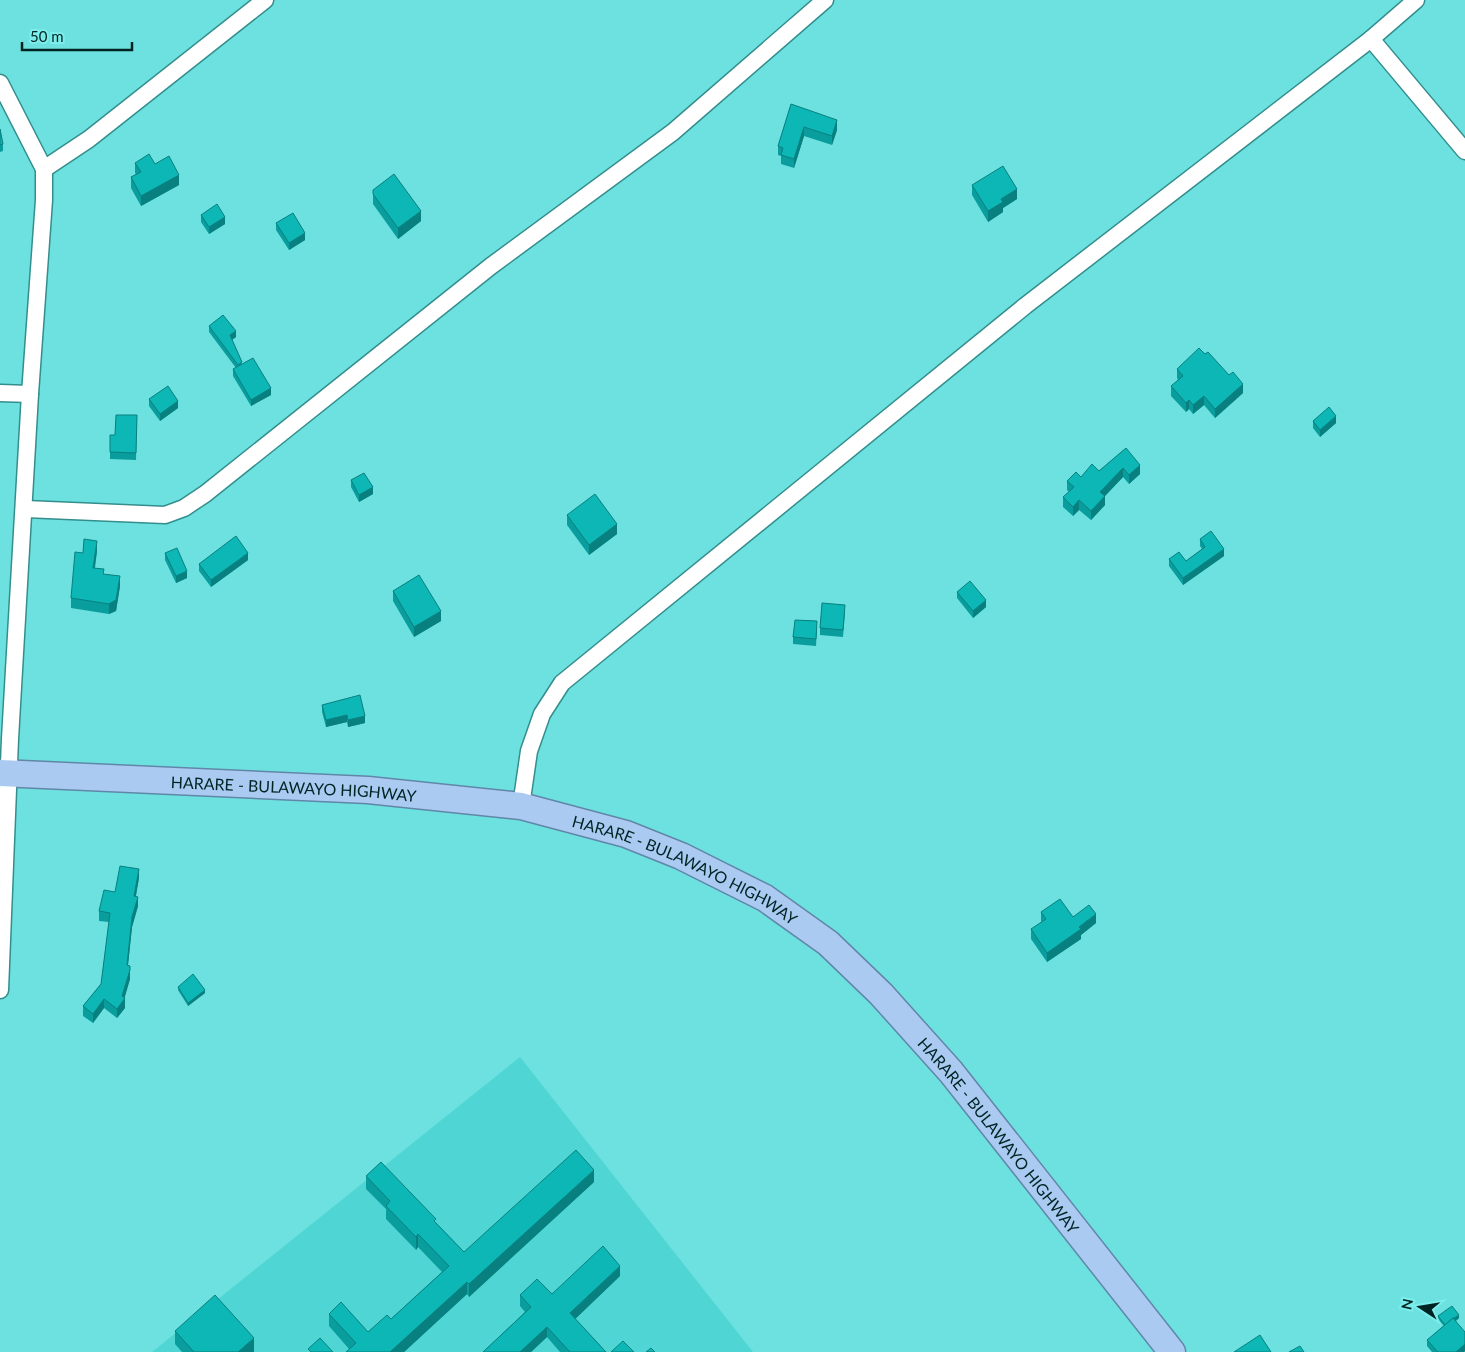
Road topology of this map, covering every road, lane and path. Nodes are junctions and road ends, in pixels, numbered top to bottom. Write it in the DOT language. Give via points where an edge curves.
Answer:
graph roads {
  1 [pos="266,0"];
  2 [pos="824,0"];
  3 [pos="1416,0"];
  4 [pos="1371,40"];
  5 [pos="0,83"];
  6 [pos="1465,151"];
  7 [pos="44,169"];
  8 [pos="0,393"];
  9 [pos="30,394"];
  10 [pos="25,509"];
  11 [pos="5,738"];
  12 [pos="5,773"];
  13 [pos="521,806"];
  14 [pos="0,990"];
  15 [pos="1172,1352"];
  1 -- 7 [label="street" via="90,138"];
  2 -- 10 [label="street" via="673,132 491,266 184,508 165,514"];
  3 -- 4 [label="street"];
  4 -- 6 [label="street"];
  4 -- 13 [label="street" via="1025,306 562,683 542,714 529,751"];
  5 -- 7 [label="street"];
  7 -- 9 [label="street"];
  8 -- 9 [label="street"];
  9 -- 10 [label="street"];
  10 -- 11 [label="street"];
  11 -- 12 [label="street"];
  12 -- 13 [label="highway, HARARE - BULAWAYO HIGHWAY" via="368,790"];
  12 -- 14 [label="street"];
  13 -- 15 [label="highway, HARARE - BULAWAYO HIGHWAY" via="626,834 681,856 765,898 828,942 881,994 951,1072"];
}
